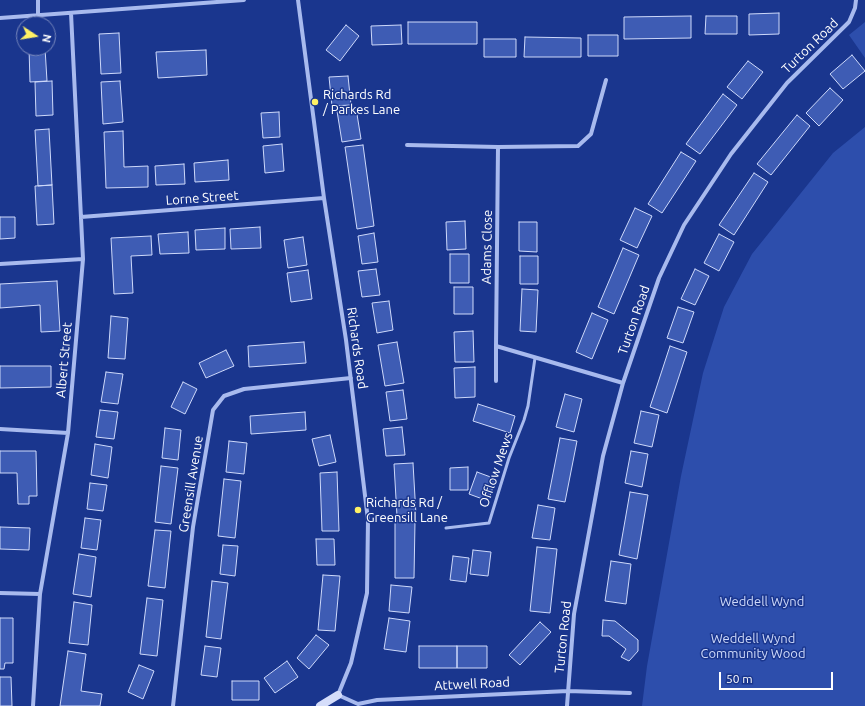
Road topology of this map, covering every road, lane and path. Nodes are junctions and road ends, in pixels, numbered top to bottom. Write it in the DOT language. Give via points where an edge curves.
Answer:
graph roads {
  1 [pos="38,0"];
  2 [pos="244,0"];
  3 [pos="298,0"];
  4 [pos="856,0"];
  5 [pos="71,13"];
  6 [pos="38,16"];
  7 [pos="16,17"];
  8 [pos="0,18"];
  9 [pos="606,80"];
  10 [pos="407,145"];
  11 [pos="498,148"];
  12 [pos="324,198"];
  13 [pos="81,217"];
  14 [pos="83,259"];
  15 [pos="0,264"];
  16 [pos="496,346"];
  17 [pos="534,358"];
  18 [pos="351,378"];
  19 [pos="496,381"];
  20 [pos="623,383"];
  21 [pos="0,429"];
  22 [pos="68,433"];
  23 [pos="446,528"];
  24 [pos="0,593"];
  25 [pos="40,594"];
  26 [pos="568,691"];
  27 [pos="630,693"];
  28 [pos="338,696"];
  29 [pos="33,706"];
  30 [pos="173,706"];
  31 [pos="320,706"];
  32 [pos="567,706"];
  1 -- 6 [label="street"];
  2 -- 5 [label="street"];
  3 -- 12 [label="street, Richards Road"];
  4 -- 20 [label="street, Turton Road" via="850,22 787,83 731,154 684,225 659,278"];
  5 -- 6 [label="street"];
  5 -- 13 [label="street, Albert Street"];
  7 -- 8 [label="street"];
  9 -- 11 [label="street" via="591,134 578,146"];
  10 -- 11 [label="street"];
  11 -- 16 [label="street, Adams Close"];
  12 -- 13 [label="street, Lorne Street"];
  12 -- 18 [label="street, Richards Road"];
  13 -- 14 [label="street, Albert Street"];
  14 -- 15 [label="street"];
  14 -- 22 [label="street, Albert Street"];
  16 -- 17 [label="street"];
  16 -- 19 [label="street, Adams Close"];
  17 -- 20 [label="street"];
  17 -- 23 [label="lane, Offlow Mews" via="528,406 489,523"];
  18 -- 28 [label="street, Richards Road" via="368,520 367,593 351,664"];
  18 -- 30 [label="street, Greensill Avenue" via="244,388 224,396 213,410 193,527"];
  20 -- 26 [label="street, Turton Road" via="603,456 583,561 574,614"];
  21 -- 22 [label="street"];
  22 -- 25 [label="street, Albert Street"];
  24 -- 25 [label="street"];
  25 -- 29 [label="street, Albert Street"];
  26 -- 27 [label="street, Attwell Road"];
  26 -- 28 [label="street, Attwell Road" via="377,700 358,704"];
  26 -- 32 [label="street, Turton Road"];
  28 -- 31 [label="street"];
}
